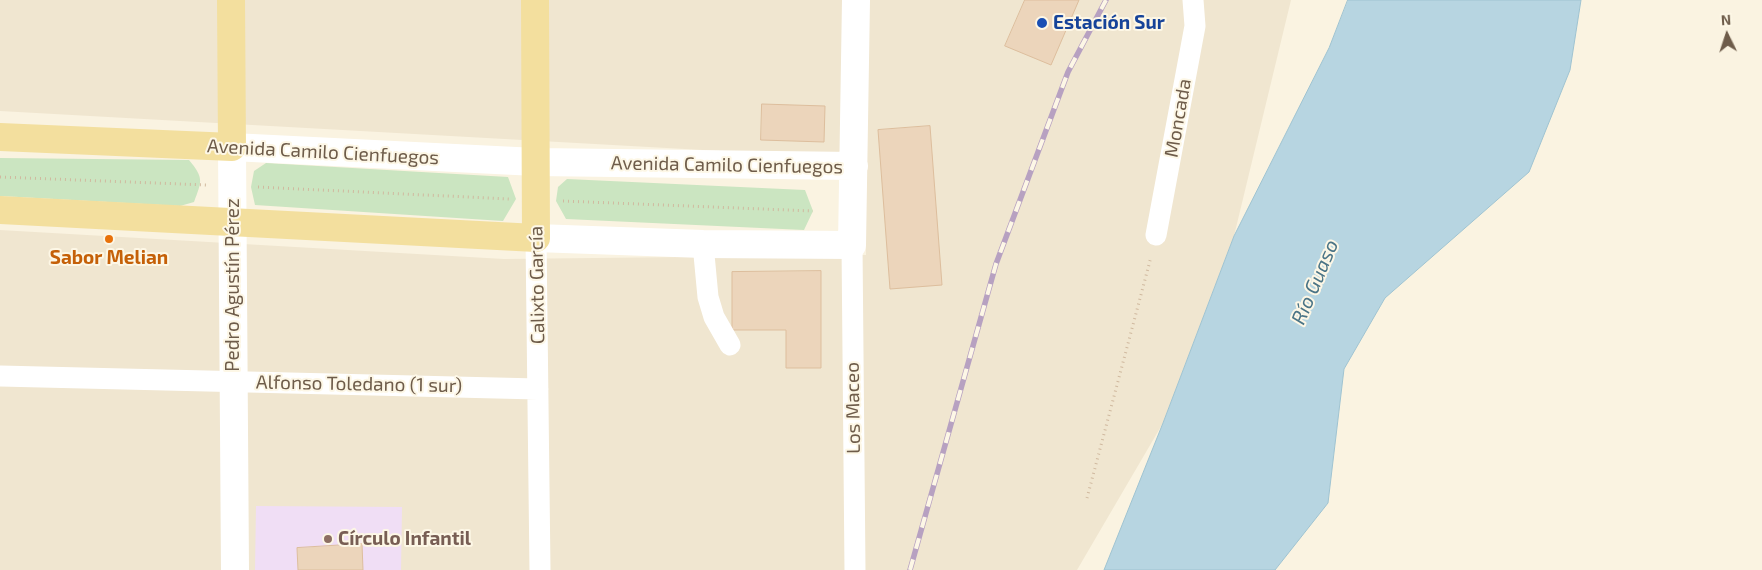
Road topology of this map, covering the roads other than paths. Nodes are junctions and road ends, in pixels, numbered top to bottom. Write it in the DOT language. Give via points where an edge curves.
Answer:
graph roads {
  1 [pos="231,0"];
  2 [pos="535,0"];
  3 [pos="856,0"];
  4 [pos="1193,0"];
  5 [pos="0,137"];
  6 [pos="232,147"];
  7 [pos="536,162"];
  8 [pos="854,166"];
  9 [pos="0,210"];
  10 [pos="233,223"];
  11 [pos="1156,236"];
  12 [pos="536,238"];
  13 [pos="703,244"];
  14 [pos="852,245"];
  15 [pos="730,345"];
  16 [pos="0,376"];
  17 [pos="234,381"];
  18 [pos="538,389"];
  19 [pos="235,570"];
  20 [pos="540,570"];
  21 [pos="855,570"];
  1 -- 6 [label="main road, Pedro Agustín Pérez"];
  2 -- 7 [label="main road, Calixto García"];
  3 -- 8 [label="main road"];
  4 -- 11 [label="street, Moncada" via="1195,26"];
  5 -- 6 [label="main road, Avenida Camilo Cienfuegos"];
  6 -- 7 [label="main road, Avenida Camilo Cienfuegos"];
  6 -- 10 [label="main road, Pedro Agustín Pérez"];
  7 -- 8 [label="main road, Avenida Camilo Cienfuegos"];
  7 -- 12 [label="main road, Calixto García"];
  8 -- 14 [label="main road, Avenida Camilo Cienfuegos"];
  9 -- 10 [label="main road"];
  10 -- 12 [label="main road"];
  10 -- 17 [label="main road, Pedro Agustín Pérez"];
  12 -- 13 [label="main road"];
  12 -- 18 [label="street, Calixto García"];
  13 -- 14 [label="main road"];
  13 -- 15 [label="street" via="708,297 714,317"];
  14 -- 21 [label="street, Los Maceo"];
  16 -- 17 [label="street, Alfonso Toledano (1 sur)"];
  17 -- 18 [label="street, Alfonso Toledano (1 sur)"];
  17 -- 19 [label="main road, Pedro Agustín Pérez"];
  18 -- 20 [label="street, Calixto García"];
}
